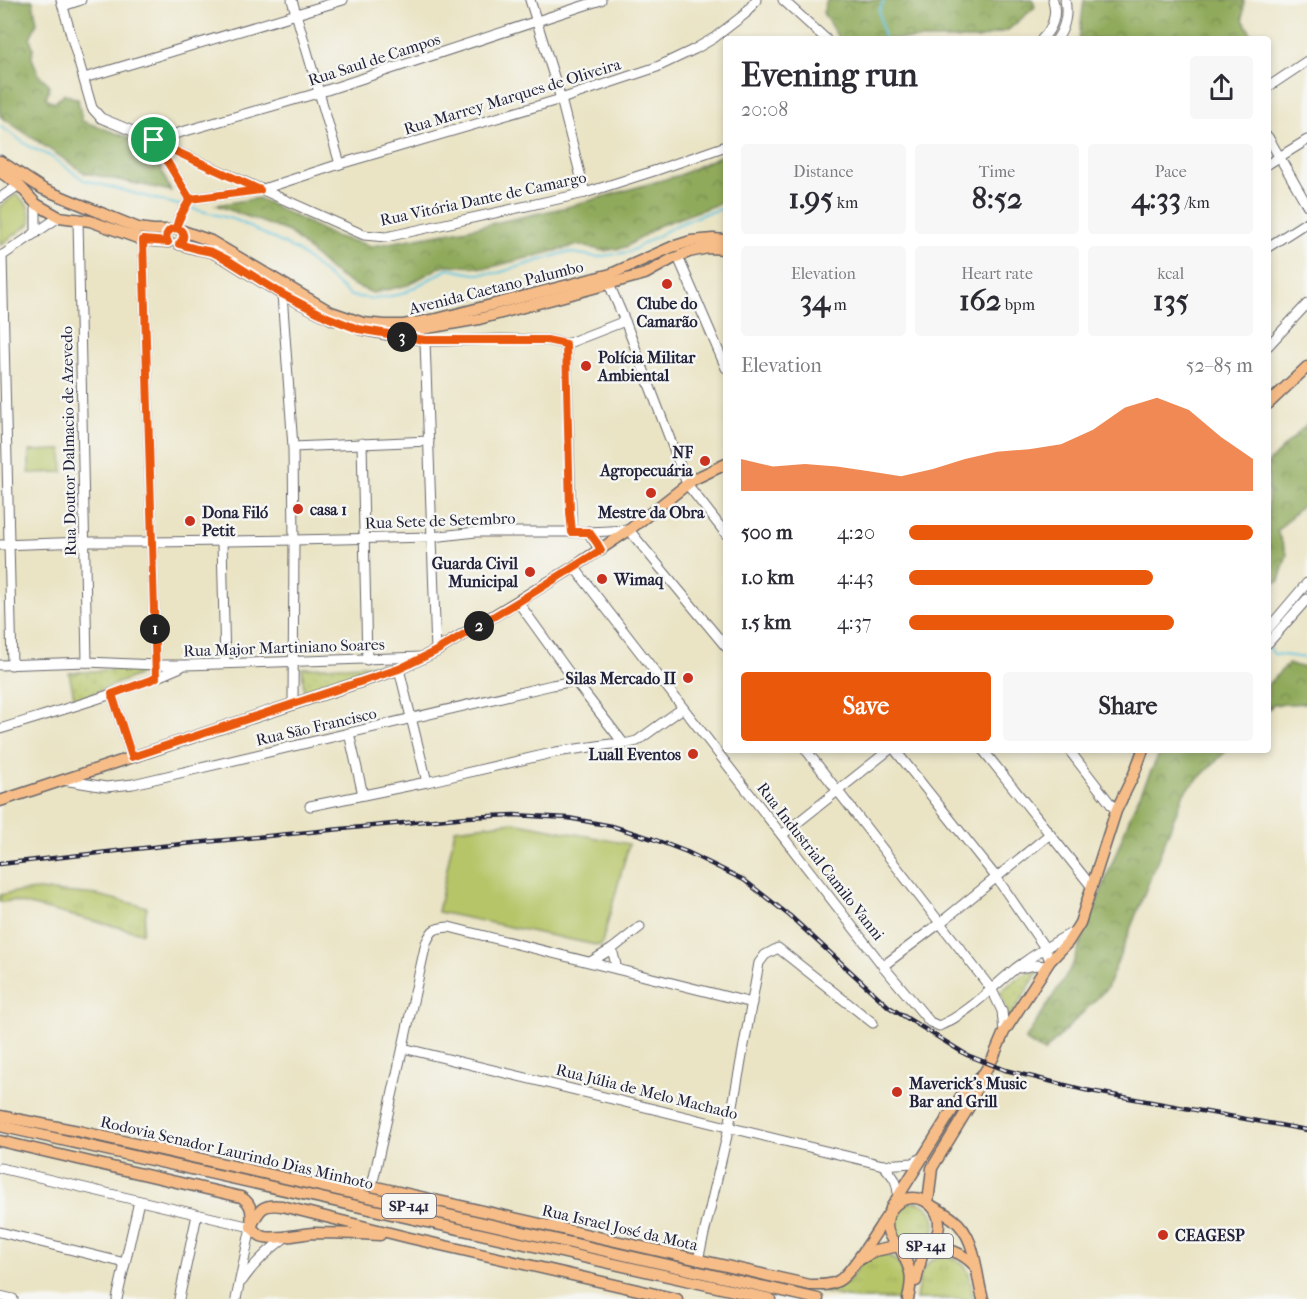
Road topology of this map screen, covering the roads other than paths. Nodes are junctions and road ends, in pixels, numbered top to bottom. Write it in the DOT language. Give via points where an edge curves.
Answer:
graph roads {
  1 [pos="81,0"];
  2 [pos="292,0"];
  3 [pos="344,0"];
  4 [pos="530,0"];
  5 [pos="601,0"];
  6 [pos="756,0"];
  7 [pos="783,0"];
  8 [pos="1053,0"];
  9 [pos="1065,0"];
  10 [pos="62,3"];
  11 [pos="296,15"];
  12 [pos="536,22"];
  13 [pos="822,36"];
  14 [pos="1044,36"];
  15 [pos="1059,36"];
  16 [pos="1307,61"];
  17 [pos="84,78"];
  18 [pos="1271,85"];
  19 [pos="318,93"];
  20 [pos="561,99"];
  21 [pos="154,140"];
  22 [pos="1307,140"];
  23 [pos="1271,141"];
  24 [pos="723,147"];
  25 [pos="1279,156"];
  26 [pos="0,161"];
  27 [pos="1271,162"];
  28 [pos="340,164"];
  29 [pos="0,172"];
  30 [pos="19,184"];
  31 [pos="44,189"];
  32 [pos="260,190"];
  33 [pos="585,194"];
  34 [pos="0,198"];
  35 [pos="188,201"];
  36 [pos="36,204"];
  37 [pos="1307,204"];
  38 [pos="59,217"];
  39 [pos="78,219"];
  40 [pos="1307,222"];
  41 [pos="176,226"];
  42 [pos="36,233"];
  43 [pos="143,240"];
  44 [pos="723,240"];
  45 [pos="174,243"];
  46 [pos="1271,245"];
  47 [pos="723,249"];
  48 [pos="1,256"];
  49 [pos="678,257"];
  50 [pos="609,284"];
  51 [pos="282,294"];
  52 [pos="1307,304"];
  53 [pos="625,321"];
  54 [pos="386,334"];
  55 [pos="425,340"];
  56 [pos="1271,343"];
  57 [pos="566,344"];
  58 [pos="723,361"];
  59 [pos="1307,367"];
  60 [pos="1271,401"];
  61 [pos="429,441"];
  62 [pos="362,443"];
  63 [pos="293,447"];
  64 [pos="723,465"];
  65 [pos="687,484"];
  66 [pos="629,530"];
  67 [pos="723,530"];
  68 [pos="572,532"];
  69 [pos="589,532"];
  70 [pos="432,537"];
  71 [pos="364,538"];
  72 [pos="294,540"];
  73 [pos="85,542"];
  74 [pos="153,542"];
  75 [pos="222,542"];
  76 [pos="4,545"];
  77 [pos="601,550"];
  78 [pos="574,567"];
  79 [pos="1307,583"];
  80 [pos="1307,599"];
  81 [pos="518,602"];
  82 [pos="1271,631"];
  83 [pos="723,643"];
  84 [pos="436,651"];
  85 [pos="424,657"];
  86 [pos="366,660"];
  87 [pos="292,661"];
  88 [pos="87,662"];
  89 [pos="225,663"];
  90 [pos="0,665"];
  91 [pos="12,665"];
  92 [pos="156,665"];
  93 [pos="186,665"];
  94 [pos="399,669"];
  95 [pos="156,678"];
  96 [pos="575,681"];
  97 [pos="112,694"];
  98 [pos="293,703"];
  99 [pos="682,708"];
  100 [pos="411,719"];
  101 [pos="0,729"];
  102 [pos="349,733"];
  103 [pos="624,744"];
  104 [pos="809,753"];
  105 [pos="884,753"];
  106 [pos="897,753"];
  107 [pos="985,753"];
  108 [pos="1071,753"];
  109 [pos="1142,753"];
  110 [pos="132,757"];
  111 [pos="63,780"];
  112 [pos="427,782"];
  113 [pos="837,790"];
  114 [pos="363,795"];
  115 [pos="0,801"];
  116 [pos="310,806"];
  117 [pos="1116,811"];
  118 [pos="1050,834"];
  119 [pos="782,835"];
  120 [pos="996,877"];
  121 [pos="1092,887"];
  122 [pos="940,923"];
  123 [pos="640,927"];
  124 [pos="1075,931"];
  125 [pos="1045,948"];
  126 [pos="612,950"];
  127 [pos="590,962"];
  128 [pos="1049,963"];
  129 [pos="883,966"];
  130 [pos="617,969"];
  131 [pos="1015,969"];
  132 [pos="992,990"];
  133 [pos="752,1003"];
  134 [pos="873,1023"];
  135 [pos="1004,1032"];
  136 [pos="403,1048"];
  137 [pos="984,1073"];
  138 [pos="0,1116"];
  139 [pos="0,1126"];
  140 [pos="729,1127"];
  141 [pos="0,1141"];
  142 [pos="923,1157"];
  143 [pos="883,1165"];
  144 [pos="0,1168"];
  145 [pos="309,1184"];
  146 [pos="372,1186"];
  147 [pos="898,1198"];
  148 [pos="139,1201"];
  149 [pos="930,1204"];
  150 [pos="890,1211"];
  151 [pos="197,1215"];
  152 [pos="251,1227"];
  153 [pos="0,1232"];
  154 [pos="288,1236"];
  155 [pos="410,1238"];
  156 [pos="899,1246"];
  157 [pos="926,1247"];
  158 [pos="698,1260"];
  159 [pos="125,1263"];
  160 [pos="855,1263"];
  161 [pos="977,1268"];
  162 [pos="239,1285"];
  163 [pos="0,1296"];
  164 [pos="13,1299"];
  165 [pos="117,1299"];
  166 [pos="179,1299"];
  167 [pos="236,1299"];
  168 [pos="677,1299"];
  169 [pos="770,1299"];
  170 [pos="819,1299"];
  171 [pos="910,1299"];
  172 [pos="983,1299"];
  1 -- 10 [label="street"];
  2 -- 11 [label="street"];
  3 -- 11 [label="street"];
  4 -- 12 [label="street"];
  5 -- 12 [label="street, Rua Saul de Campos"];
  6 -- 20 [label="street, Rua Marrey Marques de Oliveira" via="745,14 695,49 657,67"];
  7 -- 13 [label="street"];
  8 -- 14 [label="street" via="1055,17"];
  9 -- 15 [label="street" via="1066,19"];
  10 -- 17 [label="street, Rua Vitória Dante de Camargo"];
  11 -- 17 [label="street"];
  11 -- 19 [label="street"];
  12 -- 19 [label="street, Rua Saul de Campos"];
  12 -- 20 [label="street"];
  16 -- 18 [label="street"];
  17 -- 21 [label="street, Rua Vitória Dante de Camargo" via="92,108 101,118"];
  19 -- 21 [label="street, Rua Saul de Campos"];
  19 -- 28 [label="street"];
  20 -- 28 [label="street, Rua Marrey Marques de Oliveira"];
  20 -- 33 [label="street"];
  21 -- 32 [label="street, Rua Vitória Dante de Camargo"];
  21 -- 35 [label="street"];
  22 -- 25 [label="street"];
  23 -- 25 [label="street"];
  24 -- 33 [label="street, Rua Vitória Dante de Camargo"];
  25 -- 27 [label="street"];
  25 -- 37 [label="street"];
  26 -- 31 [label="main road, Avenida Caetano Palumbo"];
  28 -- 32 [label="street, Rua Marrey Marques de Oliveira"];
  29 -- 30 [label="main road"];
  30 -- 34 [label="street"];
  30 -- 36 [label="main road"];
  31 -- 36 [label="main road"];
  31 -- 41 [label="main road, Avenida Caetano Palumbo" via="138,228"];
  32 -- 33 [label="street, Rua Vitória Dante de Camargo" via="364,235 386,237"];
  32 -- 35 [label="street, Rua Marrey Marques de Oliveira"];
  35 -- 41 [label="street"];
  36 -- 38 [label="main road"];
  36 -- 42 [label="street"];
  38 -- 39 [label="main road, Avenida Caetano Palumbo"];
  38 -- 42 [label="street"];
  39 -- 43 [label="main road, Avenida Caetano Palumbo"];
  39 -- 73 [label="street, Rua Doutor Dalmacio de Azevedo"];
  40 -- 46 [label="street"];
  41 -- 44 [label="main road, Avenida Caetano Palumbo" via="211,241 331,312 363,323 385,325 437,319 611,274 691,241"];
  41 -- 45 [label="main road" via="183,237"];
  41 -- 45 [label="main road" via="166,237"];
  42 -- 48 [label="street"];
  43 -- 45 [label="main road, Avenida Caetano Palumbo"];
  43 -- 74 [label="street"];
  45 -- 51 [label="main road, Avenida Caetano Palumbo" via="219,255"];
  47 -- 49 [label="main road, Avenida Caetano Palumbo" via="708,248"];
  48 -- 76 [label="street"];
  49 -- 50 [label="main road, Avenida Caetano Palumbo" via="645,274"];
  49 -- 58 [label="street"];
  50 -- 53 [label="street"];
  50 -- 54 [label="main road, Avenida Caetano Palumbo" via="479,319"];
  51 -- 54 [label="main road, Avenida Caetano Palumbo" via="358,329"];
  51 -- 63 [label="street"];
  52 -- 56 [label="street"];
  53 -- 57 [label="street"];
  53 -- 65 [label="street"];
  54 -- 55 [label="street"];
  55 -- 57 [label="street" via="547,340"];
  55 -- 61 [label="street"];
  57 -- 68 [label="street"];
  59 -- 60 [label="main road"];
  61 -- 62 [label="street"];
  61 -- 70 [label="street"];
  62 -- 63 [label="street"];
  62 -- 71 [label="street"];
  63 -- 72 [label="street"];
  64 -- 65 [label="main road"];
  65 -- 66 [label="main road"];
  65 -- 67 [label="street"];
  66 -- 69 [label="street, Rua Sete de Setembro"];
  66 -- 77 [label="main road"];
  66 -- 83 [label="street"];
  68 -- 69 [label="street, Rua Sete de Setembro"];
  68 -- 70 [label="street, Rua Sete de Setembro" via="476,532"];
  69 -- 77 [label="main road"];
  70 -- 71 [label="street, Rua Sete de Setembro"];
  70 -- 84 [label="street"];
  71 -- 72 [label="street, Rua Sete de Setembro"];
  71 -- 86 [label="street"];
  72 -- 75 [label="street, Rua Sete de Setembro"];
  72 -- 87 [label="street"];
  73 -- 74 [label="street, Rua Sete de Setembro"];
  73 -- 76 [label="street, Rua Sete de Setembro"];
  73 -- 88 [label="street, Rua Doutor Dalmacio de Azevedo"];
  74 -- 75 [label="street, Rua Sete de Setembro"];
  74 -- 92 [label="street"];
  75 -- 89 [label="street"];
  76 -- 91 [label="street"];
  77 -- 78 [label="main road"];
  78 -- 81 [label="main road"];
  78 -- 99 [label="street, Rua Industrial Camilo Vanni"];
  79 -- 82 [label="street"];
  80 -- 82 [label="street"];
  81 -- 84 [label="main road"];
  81 -- 96 [label="street"];
  84 -- 85 [label="main road"];
  85 -- 86 [label="street, Rua Major Martiniano Soares"];
  85 -- 94 [label="main road"];
  86 -- 87 [label="street, Rua Major Martiniano Soares"];
  87 -- 89 [label="street, Rua Major Martiniano Soares"];
  87 -- 98 [label="street"];
  88 -- 91 [label="street, Rua Major Martiniano Soares"];
  88 -- 92 [label="street, Rua Major Martiniano Soares"];
  89 -- 93 [label="street, Rua Major Martiniano Soares"];
  90 -- 91 [label="street, Rua Major Martiniano Soares"];
  92 -- 93 [label="street, Rua Major Martiniano Soares"];
  92 -- 95 [label="street"];
  93 -- 95 [label="street"];
  94 -- 98 [label="main road"];
  94 -- 100 [label="street"];
  95 -- 97 [label="street"];
  96 -- 100 [label="street, Rua São Francisco"];
  96 -- 103 [label="street"];
  97 -- 101 [label="street"];
  97 -- 110 [label="street"];
  98 -- 110 [label="main road"];
  99 -- 103 [label="street" via="637,741"];
  99 -- 119 [label="street, Rua Industrial Camilo Vanni"];
  100 -- 102 [label="street, Rua São Francisco"];
  100 -- 112 [label="street"];
  102 -- 111 [label="street, Rua São Francisco" via="133,784 106,787"];
  102 -- 114 [label="street"];
  103 -- 112 [label="street" via="556,752"];
  104 -- 113 [label="street"];
  105 -- 113 [label="street"];
  106 -- 120 [label="street"];
  107 -- 118 [label="street"];
  108 -- 117 [label="street"];
  109 -- 117 [label="main road"];
  110 -- 111 [label="main road"];
  111 -- 115 [label="main road"];
  112 -- 114 [label="street"];
  113 -- 119 [label="street"];
  113 -- 122 [label="street"];
  114 -- 116 [label="street"];
  117 -- 121 [label="main road"];
  118 -- 120 [label="street"];
  118 -- 121 [label="street"];
  119 -- 129 [label="street, Rua Industrial Camilo Vanni"];
  120 -- 122 [label="street"];
  120 -- 125 [label="street"];
  121 -- 124 [label="main road"];
  122 -- 129 [label="street"];
  122 -- 132 [label="street"];
  123 -- 126 [label="street"];
  124 -- 125 [label="street"];
  124 -- 128 [label="main road"];
  125 -- 128 [label="street"];
  125 -- 131 [label="street"];
  126 -- 127 [label="street"];
  126 -- 130 [label="street"];
  127 -- 130 [label="street"];
  127 -- 136 [label="street" via="448,927 438,928 426,943"];
  128 -- 131 [label="street"];
  128 -- 135 [label="main road"];
  129 -- 132 [label="street, Rua Industrial Camilo Vanni" via="930,1022 939,1026"];
  130 -- 133 [label="street"];
  131 -- 132 [label="street"];
  132 -- 135 [label="street" via="1002,1011"];
  133 -- 134 [label="street" via="759,963 778,948"];
  133 -- 140 [label="street"];
  135 -- 137 [label="main road"];
  136 -- 140 [label="street, Rua Júlia de Melo Machado"];
  136 -- 146 [label="street"];
  137 -- 142 [label="main road, Rua Israel José da Mota" via="963,1093"];
  137 -- 149 [label="main road" via="969,1107 932,1168"];
  138 -- 145 [label="main road, Rodovia Senador Laurindo Dias Minhoto / SP-141"];
  139 -- 169 [label="main road, Rodovia Senador Laurindo Dias Minhoto / SP-141"];
  140 -- 143 [label="street, Rua Júlia de Melo Machado"];
  140 -- 158 [label="street"];
  141 -- 152 [label="main road" via="241,1197 252,1211"];
  142 -- 143 [label="street, Rua Júlia de Melo Machado" via="913,1163"];
  142 -- 147 [label="main road, Rua Israel José da Mota"];
  143 -- 147 [label="street" via="898,1185"];
  144 -- 148 [label="street"];
  145 -- 146 [label="main road, Rua Israel José da Mota"];
  145 -- 170 [label="main road, Rodovia Senador Laurindo Dias Minhoto / SP-141"];
  146 -- 158 [label="main road, Rua Israel José da Mota / SP-141"];
  147 -- 150 [label="main road, Rua Israel José da Mota"];
  148 -- 151 [label="street"];
  148 -- 159 [label="street"];
  149 -- 150 [label="main road, SP-141" via="909,1198 899,1201"];
  149 -- 157 [label="main road, SP-141" via="938,1215 939,1225 937,1235"];
  149 -- 161 [label="main road, SP-141" via="964,1230"];
  150 -- 156 [label="main road, SP-141" via="888,1233"];
  150 -- 160 [label="main road, Rua Israel José da Mota / SP-141"];
  151 -- 152 [label="street"];
  151 -- 166 [label="street"];
  152 -- 154 [label="main road, SP-141" via="263,1237"];
  152 -- 155 [label="main road, SP-141" via="259,1210 272,1204"];
  152 -- 162 [label="street"];
  153 -- 159 [label="street"];
  154 -- 155 [label="main road, SP-141" via="325,1233"];
  154 -- 162 [label="street" via="249,1270"];
  155 -- 168 [label="main road, SP-141"];
  156 -- 157 [label="main road, SP-141" via="912,1250"];
  156 -- 160 [label="main road, Rua Israel José da Mota / SP-141" via="875,1251"];
  156 -- 171 [label="main road, SP-141" via="911,1271"];
  157 -- 161 [label="main road, SP-141" via="955,1251"];
  157 -- 171 [label="main road, SP-141"];
  158 -- 160 [label="main road, Rua Israel José da Mota / SP-141" via="810,1285 841,1280"];
  159 -- 165 [label="street"];
  161 -- 172 [label="main road, SP-141"];
  162 -- 167 [label="street"];
  163 -- 164 [label="street"];
}
